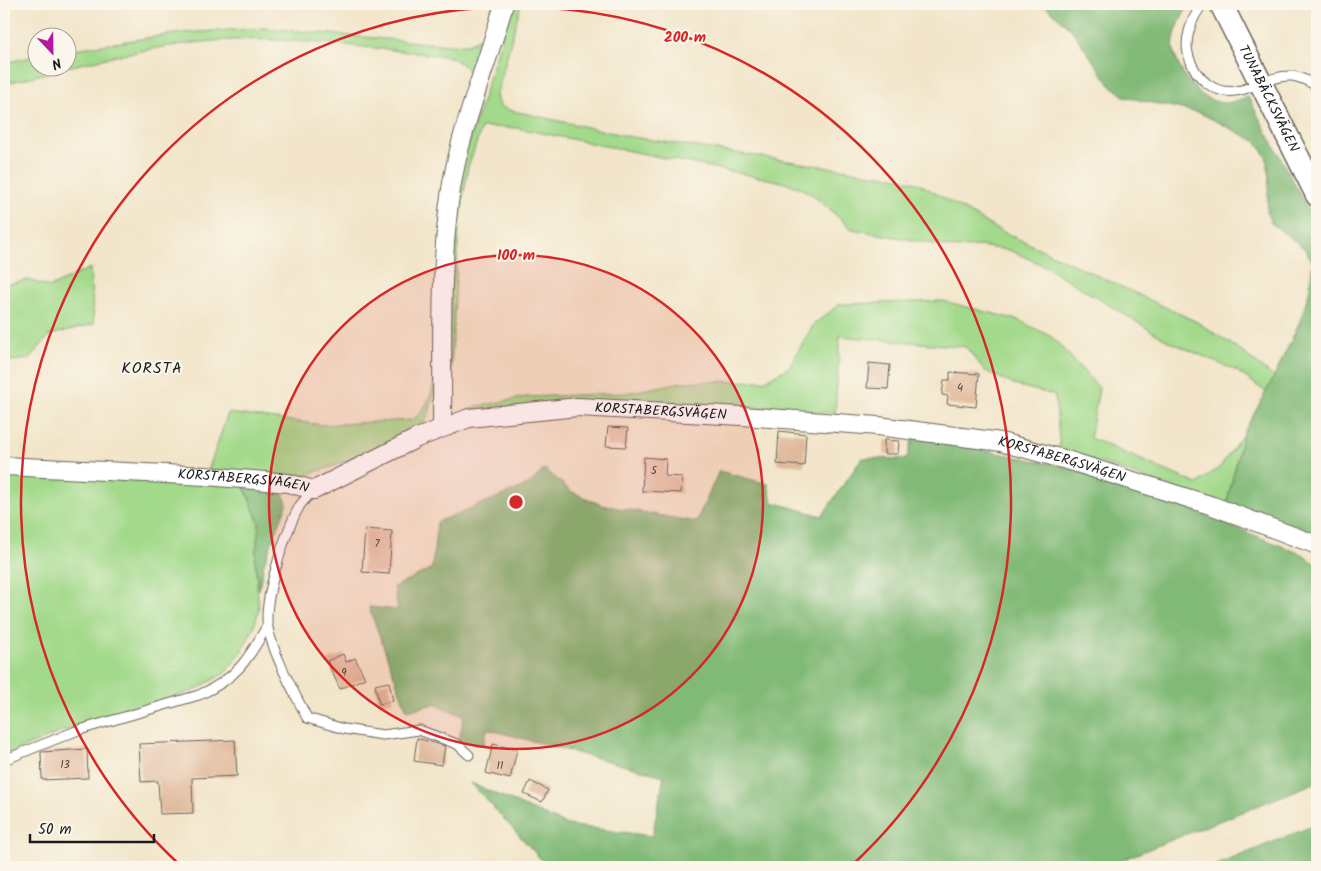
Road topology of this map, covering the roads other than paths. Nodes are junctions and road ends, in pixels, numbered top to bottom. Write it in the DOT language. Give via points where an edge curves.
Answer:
graph roads {
  1 [pos="504,4"];
  2 [pos="1203,4"];
  3 [pos="1221,4"];
  4 [pos="1261,82"];
  5 [pos="1317,86"];
  6 [pos="1317,195"];
  7 [pos="442,427"];
  8 [pos="4,466"];
  9 [pos="314,490"];
  10 [pos="1317,546"];
  11 [pos="267,626"];
  12 [pos="469,755"];
  13 [pos="4,760"];
  1 -- 7 [label="street" via="472,105 451,188 444,290"];
  2 -- 4 [label="lane" via="1189,32 1186,50 1192,67 1204,83 1220,91 1240,91"];
  3 -- 4 [label="street, TUNABÄCKSVÄGEN"];
  4 -- 5 [label="lane" via="1292,76"];
  4 -- 6 [label="street, TUNABÄCKSVÄGEN"];
  7 -- 9 [label="street, KORSTABERGSVÄGEN"];
  7 -- 10 [label="street, KORSTABERGSVÄGEN" via="497,414 578,407 834,422 1001,442 1213,506"];
  8 -- 9 [label="street, KORSTABERGSVÄGEN" via="206,476 288,483"];
  9 -- 11 [label="lane" via="300,505 286,535 276,565"];
  11 -- 12 [label="lane" via="307,718 344,729 383,735 419,730 457,744"];
  11 -- 13 [label="lane" via="242,666 217,687 76,732"];
}
